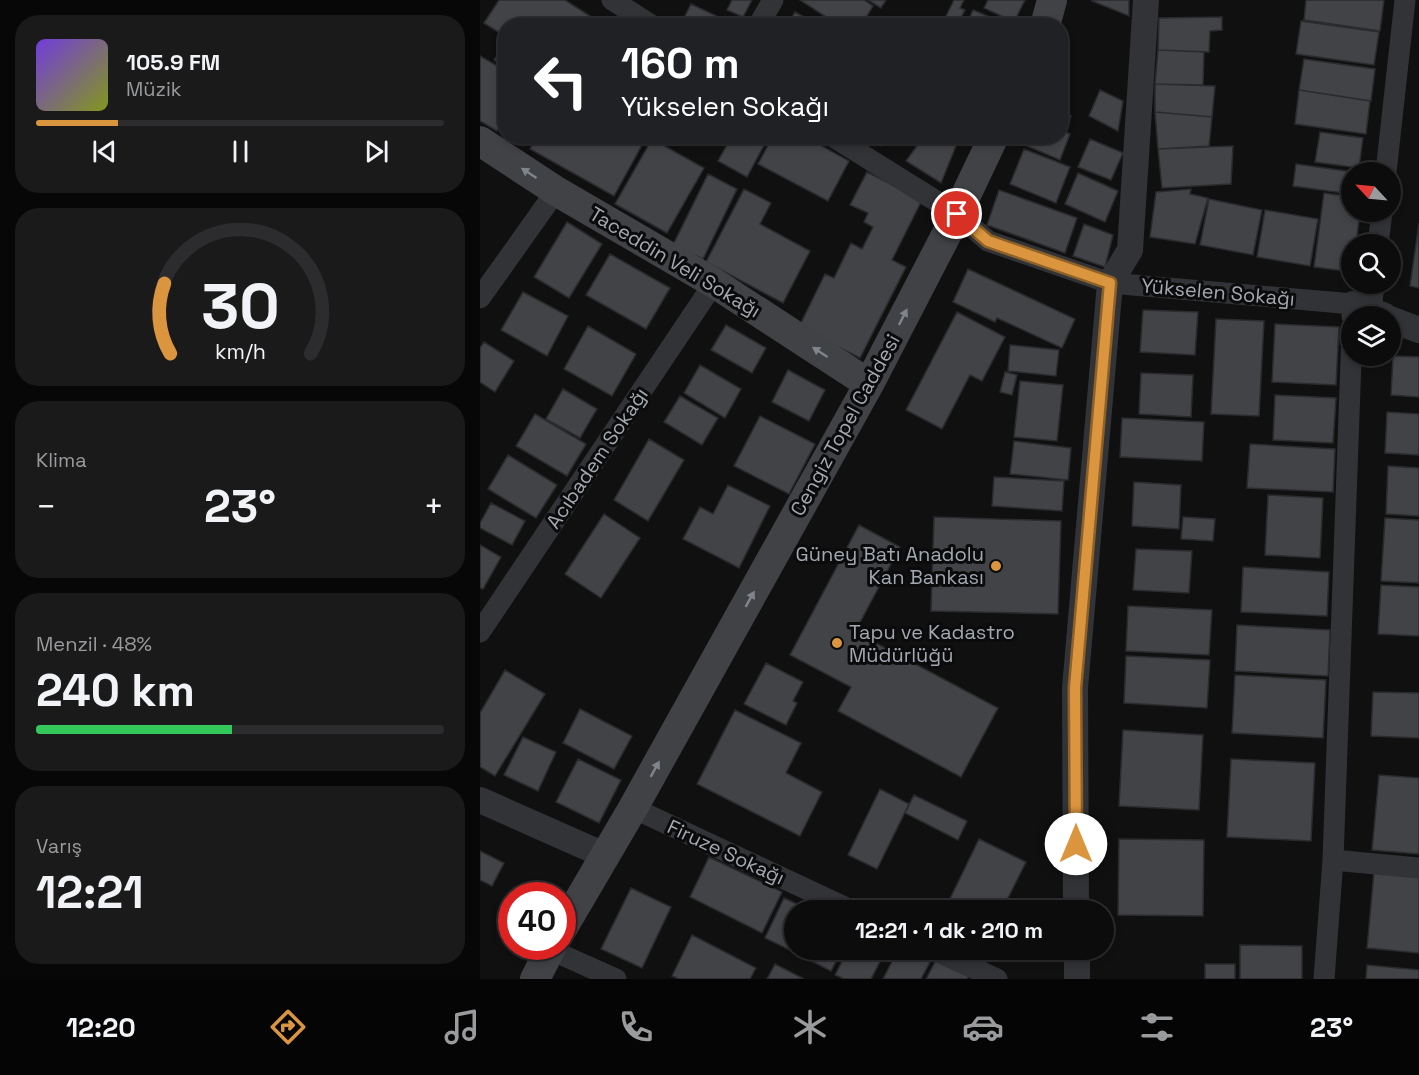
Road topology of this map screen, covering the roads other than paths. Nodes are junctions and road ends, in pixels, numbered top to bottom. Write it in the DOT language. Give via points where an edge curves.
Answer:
graph roads {
  1 [pos="612,0"];
  2 [pos="773,0"];
  3 [pos="1052,0"];
  4 [pos="1146,0"];
  5 [pos="1405,0"];
  6 [pos="640,18"];
  7 [pos="763,18"];
  8 [pos="1047,18"];
  9 [pos="480,141"];
  10 [pos="845,144"];
  11 [pos="990,144"];
  12 [pos="1387,162"];
  13 [pos="556,191"];
  14 [pos="957,214"];
  15 [pos="1110,283"];
  16 [pos="714,284"];
  17 [pos="480,297"];
  18 [pos="1341,310"];
  19 [pos="1401,324"];
  20 [pos="1419,330"];
  21 [pos="1351,366"];
  22 [pos="868,384"];
  23 [pos="480,632"];
  24 [pos="480,800"];
  25 [pos="633,808"];
  26 [pos="604,855"];
  27 [pos="1333,860"];
  28 [pos="1419,868"];
  29 [pos="830,900"];
  30 [pos="1076,900"];
  31 [pos="576,905"];
  32 [pos="576,955"];
  33 [pos="545,960"];
  34 [pos="956,960"];
  35 [pos="1077,960"];
  36 [pos="535,979"];
  37 [pos="616,979"];
  38 [pos="997,979"];
  39 [pos="1077,979"];
  40 [pos="1324,979"];
  1 -- 6 [label="street"];
  2 -- 7 [label="street"];
  3 -- 8 [label="main road"];
  4 -- 15 [label="street" via="1130,250"];
  5 -- 12 [label="street"];
  13 -- 9 [label="main road, Taceddin Veli Sokağı, one-way"];
  10 -- 14 [label="street, Yükselen Sokağı"];
  11 -- 14 [label="main road, Cengiz Topel Caddesi"];
  13 -- 16 [label="main road, Taceddin Veli Sokağı"];
  13 -- 17 [label="street"];
  14 -- 15 [label="street, Yükselen Sokağı" via="988,241"];
  22 -- 14 [label="main road, Cengiz Topel Caddesi, one-way"];
  15 -- 18 [label="street, Yükselen Sokağı"];
  15 -- 30 [label="street" via="1075,688"];
  22 -- 16 [label="main road, Taceddin Veli Sokağı, one-way"];
  16 -- 23 [label="street, Acıbadem Sokağı"];
  19 -- 20 [label="street"];
  21 -- 27 [label="street"];
  25 -- 22 [label="main road, Cengiz Topel Caddesi, one-way"];
  24 -- 26 [label="street"];
  25 -- 26 [label="main road, Cengiz Topel Caddesi"];
  25 -- 29 [label="street, Firuze Sokağı"];
  26 -- 31 [label="main road, Cengiz Topel Caddesi"];
  27 -- 28 [label="street"];
  27 -- 40 [label="street"];
  32 -- 37 [label="street"];
  33 -- 36 [label="main road, Cengiz Topel Caddesi"];
  34 -- 38 [label="street"];
  35 -- 39 [label="street"];
}
